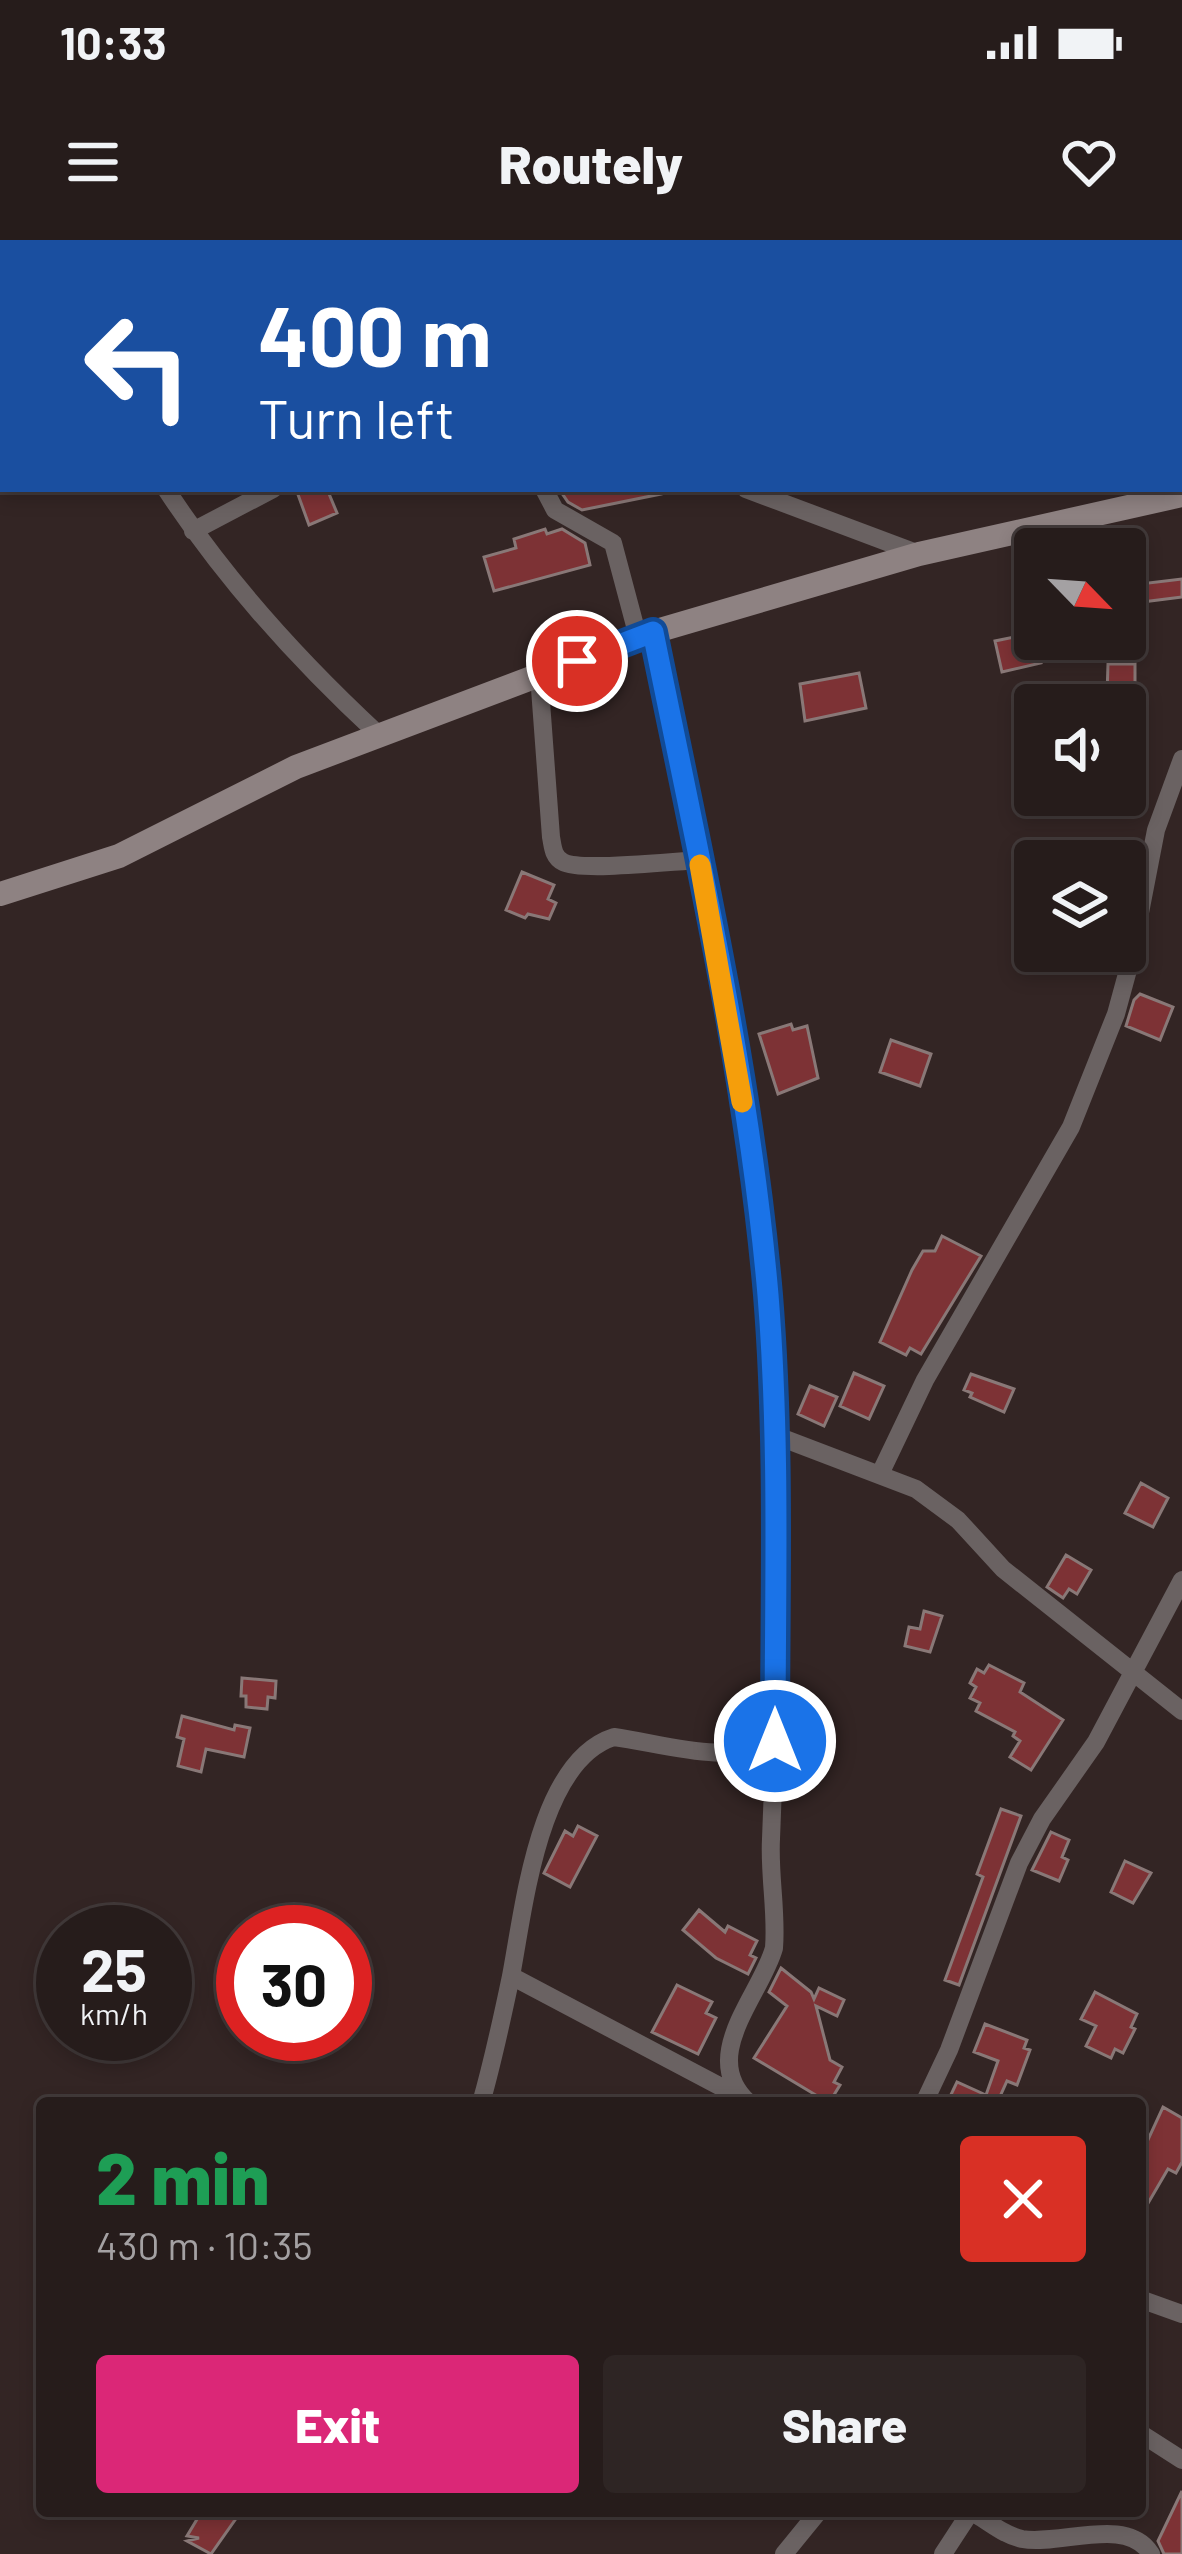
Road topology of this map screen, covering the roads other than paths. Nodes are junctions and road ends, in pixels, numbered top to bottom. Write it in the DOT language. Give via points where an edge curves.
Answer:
graph roads {
  1 [pos="168,492"];
  2 [pos="267,492"];
  3 [pos="546,492"];
  4 [pos="754,492"];
  5 [pos="1175,502"];
  6 [pos="194,531"];
  7 [pos="919,554"];
  8 [pos="646,635"];
  9 [pos="538,675"];
  10 [pos="379,735"];
  11 [pos="1182,759"];
  12 [pos="700,860"];
  13 [pos="0,894"];
  14 [pos="777,1436"];
  15 [pos="880,1474"];
  16 [pos="1182,1580"];
  17 [pos="1133,1670"];
  18 [pos="1182,1711"];
  19 [pos="775,1741"];
  20 [pos="511,1976"];
  21 [pos="482,2097"];
  22 [pos="740,2097"];
  23 [pos="744,2097"];
  24 [pos="927,2097"];
  25 [pos="1146,2301"];
  26 [pos="1182,2314"];
  27 [pos="1146,2437"];
  28 [pos="1182,2460"];
  29 [pos="814,2517"];
  30 [pos="967,2517"];
  31 [pos="982,2517"];
  32 [pos="784,2554"];
  33 [pos="944,2554"];
  34 [pos="1150,2554"];
  1 -- 6 [label="street"];
  2 -- 6 [label="street"];
  3 -- 8 [label="street" via="555,510 613,543"];
  4 -- 7 [label="street"];
  5 -- 7 [label="main road"];
  6 -- 10 [label="street" via="302,664"];
  7 -- 8 [label="main road"];
  8 -- 9 [label="main road"];
  8 -- 12 [label="street"];
  9 -- 10 [label="main road"];
  9 -- 12 [label="street" via="558,859"];
  10 -- 13 [label="main road" via="296,767 119,856"];
  11 -- 15 [label="street" via="1156,830 1116,1014 1071,1127"];
  12 -- 14 [label="street" via="748,1140"];
  14 -- 15 [label="street"];
  14 -- 19 [label="street"];
  15 -- 17 [label="street" via="941,1506 1003,1569"];
  16 -- 17 [label="street"];
  17 -- 18 [label="street"];
  17 -- 24 [label="street" via="1019,1863"];
  19 -- 20 [label="street" via="734,1754 614,1737 586,1753 541,1836"];
  19 -- 23 [label="street" via="774,1948 741,2014 729,2062"];
  20 -- 21 [label="street"];
  20 -- 22 [label="street"];
  25 -- 26 [label="street"];
  27 -- 28 [label="street"];
  29 -- 32 [label="street"];
  30 -- 33 [label="street"];
  31 -- 34 [label="street" via="1024,2540 1120,2534 1144,2542"];
}
